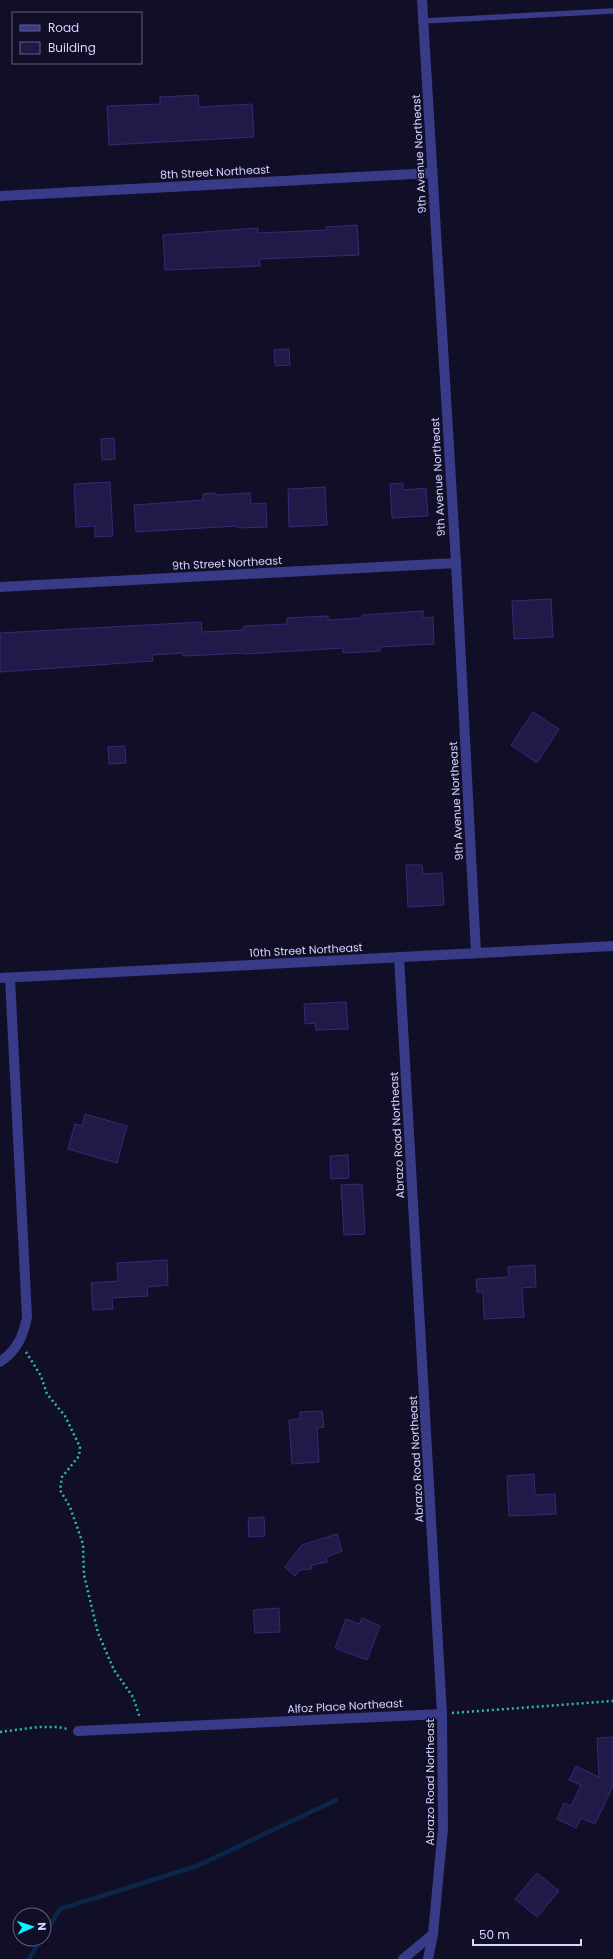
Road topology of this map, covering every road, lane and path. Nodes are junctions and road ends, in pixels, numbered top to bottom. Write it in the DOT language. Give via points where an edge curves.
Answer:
graph roads {
  1 [pos="422,0"];
  2 [pos="613,11"];
  3 [pos="423,21"];
  4 [pos="432,173"];
  5 [pos="0,196"];
  6 [pos="456,563"];
  7 [pos="0,587"];
  8 [pos="613,946"];
  9 [pos="476,953"];
  10 [pos="399,957"];
  11 [pos="5,978"];
  12 [pos="19,1344"];
  13 [pos="0,1362"];
  14 [pos="613,1701"];
  15 [pos="442,1714"];
  16 [pos="142,1728"];
  17 [pos="78,1731"];
  18 [pos="0,1732"];
  19 [pos="433,1934"];
  20 [pos="403,1959"];
  21 [pos="428,1959"];
  1 -- 3 [label="street, 9th Avenue Northeast"];
  2 -- 3 [label="lane"];
  3 -- 4 [label="street, 9th Avenue Northeast"];
  4 -- 5 [label="street, 8th Street Northeast"];
  4 -- 6 [label="street, 9th Avenue Northeast"];
  6 -- 7 [label="street, 9th Street Northeast"];
  6 -- 9 [label="street, 9th Avenue Northeast"];
  8 -- 9 [label="street, 10th Street Northeast"];
  9 -- 10 [label="street, 10th Street Northeast"];
  10 -- 11 [label="street, 10th Street Northeast"];
  10 -- 15 [label="street, Abrazo Road Northeast"];
  11 -- 12 [label="street" via="27,1317 25,1331"];
  12 -- 13 [label="street"];
  12 -- 16 [label="path" via="30,1355 47,1394 64,1416 80,1447 79,1456 62,1477 60,1490 70,1507 83,1544 84,1575 98,1633 114,1670 133,1697"];
  14 -- 15 [label="path"];
  15 -- 16 [label="street, Alfoz Place Northeast"];
  15 -- 19 [label="street, Abrazo Road Northeast" via="443,1828"];
  16 -- 17 [label="street, Alfoz Place Northeast"];
  17 -- 18 [label="path" via="57,1727"];
  19 -- 20 [label="street"];
  19 -- 21 [label="street, Abrazo Road Northeast"];
}
